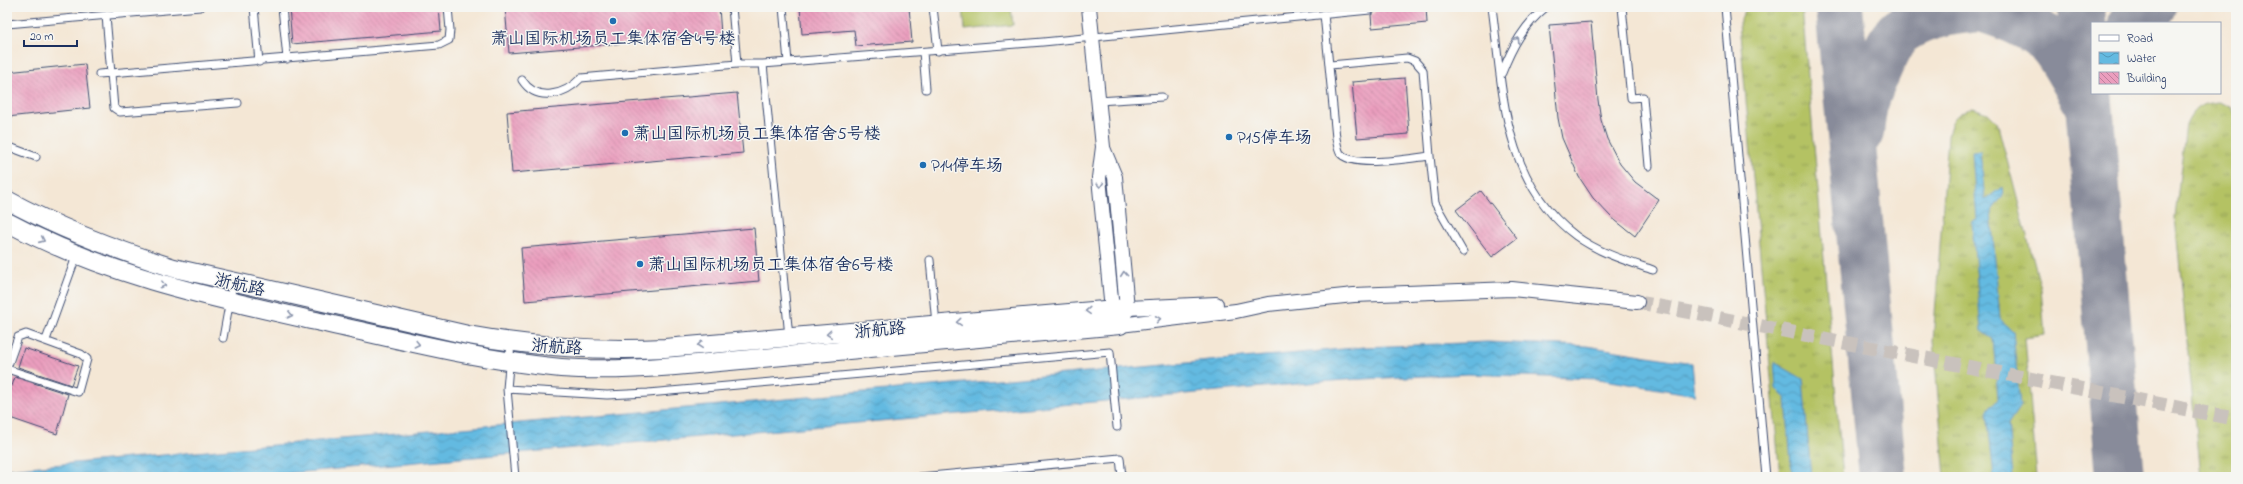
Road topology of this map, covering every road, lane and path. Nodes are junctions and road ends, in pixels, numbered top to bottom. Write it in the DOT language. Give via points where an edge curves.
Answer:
graph roads {
  1 [pos="200,7"];
  2 [pos="254,7"];
  3 [pos="282,7"];
  4 [pos="448,7"];
  5 [pos="732,7"];
  6 [pos="783,7"];
  7 [pos="933,7"];
  8 [pos="1089,7"];
  9 [pos="1492,7"];
  10 [pos="1546,7"];
  11 [pos="1622,7"];
  12 [pos="1725,7"];
  13 [pos="1370,10"];
  14 [pos="1324,14"];
  15 [pos="106,16"];
  16 [pos="7,24"];
  17 [pos="1092,38"];
  18 [pos="938,51"];
  19 [pos="923,52"];
  20 [pos="287,59"];
  21 [pos="259,62"];
  22 [pos="788,62"];
  23 [pos="738,64"];
  24 [pos="763,64"];
  25 [pos="1330,65"];
  26 [pos="110,73"];
  27 [pos="99,74"];
  28 [pos="1501,75"];
  29 [pos="522,80"];
  30 [pos="926,89"];
  31 [pos="1162,97"];
  32 [pos="1098,101"];
  33 [pos="238,103"];
  34 [pos="7,146"];
  35 [pos="1430,156"];
  36 [pos="36,157"];
  37 [pos="1649,166"];
  38 [pos="7,200"];
  39 [pos="7,222"];
  40 [pos="80,246"];
  41 [pos="1463,252"];
  42 [pos="930,260"];
  43 [pos="1653,270"];
  44 [pos="233,282"];
  45 [pos="230,302"];
  46 [pos="1637,302"];
  47 [pos="1120,314"];
  48 [pos="936,324"];
  49 [pos="223,338"];
  50 [pos="789,338"];
  51 [pos="46,340"];
  52 [pos="511,343"];
  53 [pos="508,362"];
  54 [pos="7,368"];
  55 [pos="507,389"];
  56 [pos="1117,426"];
  57 [pos="515,477"];
  58 [pos="920,477"];
  59 [pos="1122,477"];
  60 [pos="1766,477"];
  1 -- 15 [label="lane"];
  2 -- 21 [label="lane"];
  3 -- 20 [label="lane"];
  4 -- 20 [label="lane" via="450,36 439,46"];
  5 -- 23 [label="lane"];
  6 -- 22 [label="lane"];
  7 -- 18 [label="lane"];
  8 -- 17 [label="street"];
  9 -- 28 [label="lane"];
  28 -- 10 [label="lane, one-way" via="1523,30"];
  11 -- 37 [label="lane" via="1631,98 1643,97"];
  12 -- 60 [label="lane"];
  13 -- 14 [label="lane"];
  14 -- 17 [label="lane"];
  14 -- 25 [label="lane"];
  15 -- 16 [label="lane"];
  15 -- 26 [label="lane"];
  17 -- 18 [label="lane"];
  17 -- 32 [label="street"];
  18 -- 19 [label="lane"];
  19 -- 22 [label="lane"];
  19 -- 30 [label="lane"];
  20 -- 21 [label="lane"];
  21 -- 26 [label="lane"];
  22 -- 24 [label="lane"];
  23 -- 24 [label="lane"];
  23 -- 29 [label="lane" via="581,78 573,87 549,95 527,88"];
  24 -- 50 [label="lane"];
  25 -- 35 [label="lane" via="1336,138 1340,153 1350,160 1366,162"];
  25 -- 35 [label="lane" via="1407,58 1415,61 1423,70"];
  26 -- 27 [label="lane"];
  26 -- 33 [label="lane" via="114,108 120,112"];
  28 -- 43 [label="lane" via="1512,143 1529,184 1552,214 1576,236 1614,257"];
  31 -- 32 [label="lane"];
  32 -- 47 [label="street" via="1103,146 1115,177"];
  34 -- 36 [label="lane"];
  35 -- 41 [label="lane" via="1435,203"];
  38 -- 40 [label="street, 浙航路"];
  39 -- 40 [label="street, 浙航路, one-way"];
  40 -- 44 [label="street, 浙航路" via="129,254"];
  40 -- 45 [label="street, 浙航路, one-way" via="154,283"];
  40 -- 51 [label="lane"];
  42 -- 48 [label="lane"];
  44 -- 45 [label="lane"];
  44 -- 52 [label="street, 浙航路" via="468,336"];
  45 -- 49 [label="lane"];
  45 -- 53 [label="street, 浙航路, one-way"];
  46 -- 47 [label="street" via="1512,289 1354,295 1268,304 1236,311"];
  47 -- 48 [label="street, 浙航路, one-way"];
  47 -- 53 [label="street, 浙航路" via="675,366 612,370"];
  48 -- 50 [label="street, 浙航路, one-way"];
  50 -- 52 [label="street, 浙航路, one-way" via="626,350"];
  51 -- 54 [label="lane" via="26,334 18,337"];
  51 -- 54 [label="lane" via="81,354 87,359 78,392"];
  52 -- 53 [label="lane"];
  53 -- 55 [label="lane"];
  55 -- 56 [label="lane" via="607,395 648,393 1110,352"];
  55 -- 57 [label="lane"];
  58 -- 59 [label="lane" via="1120,458"];
}
